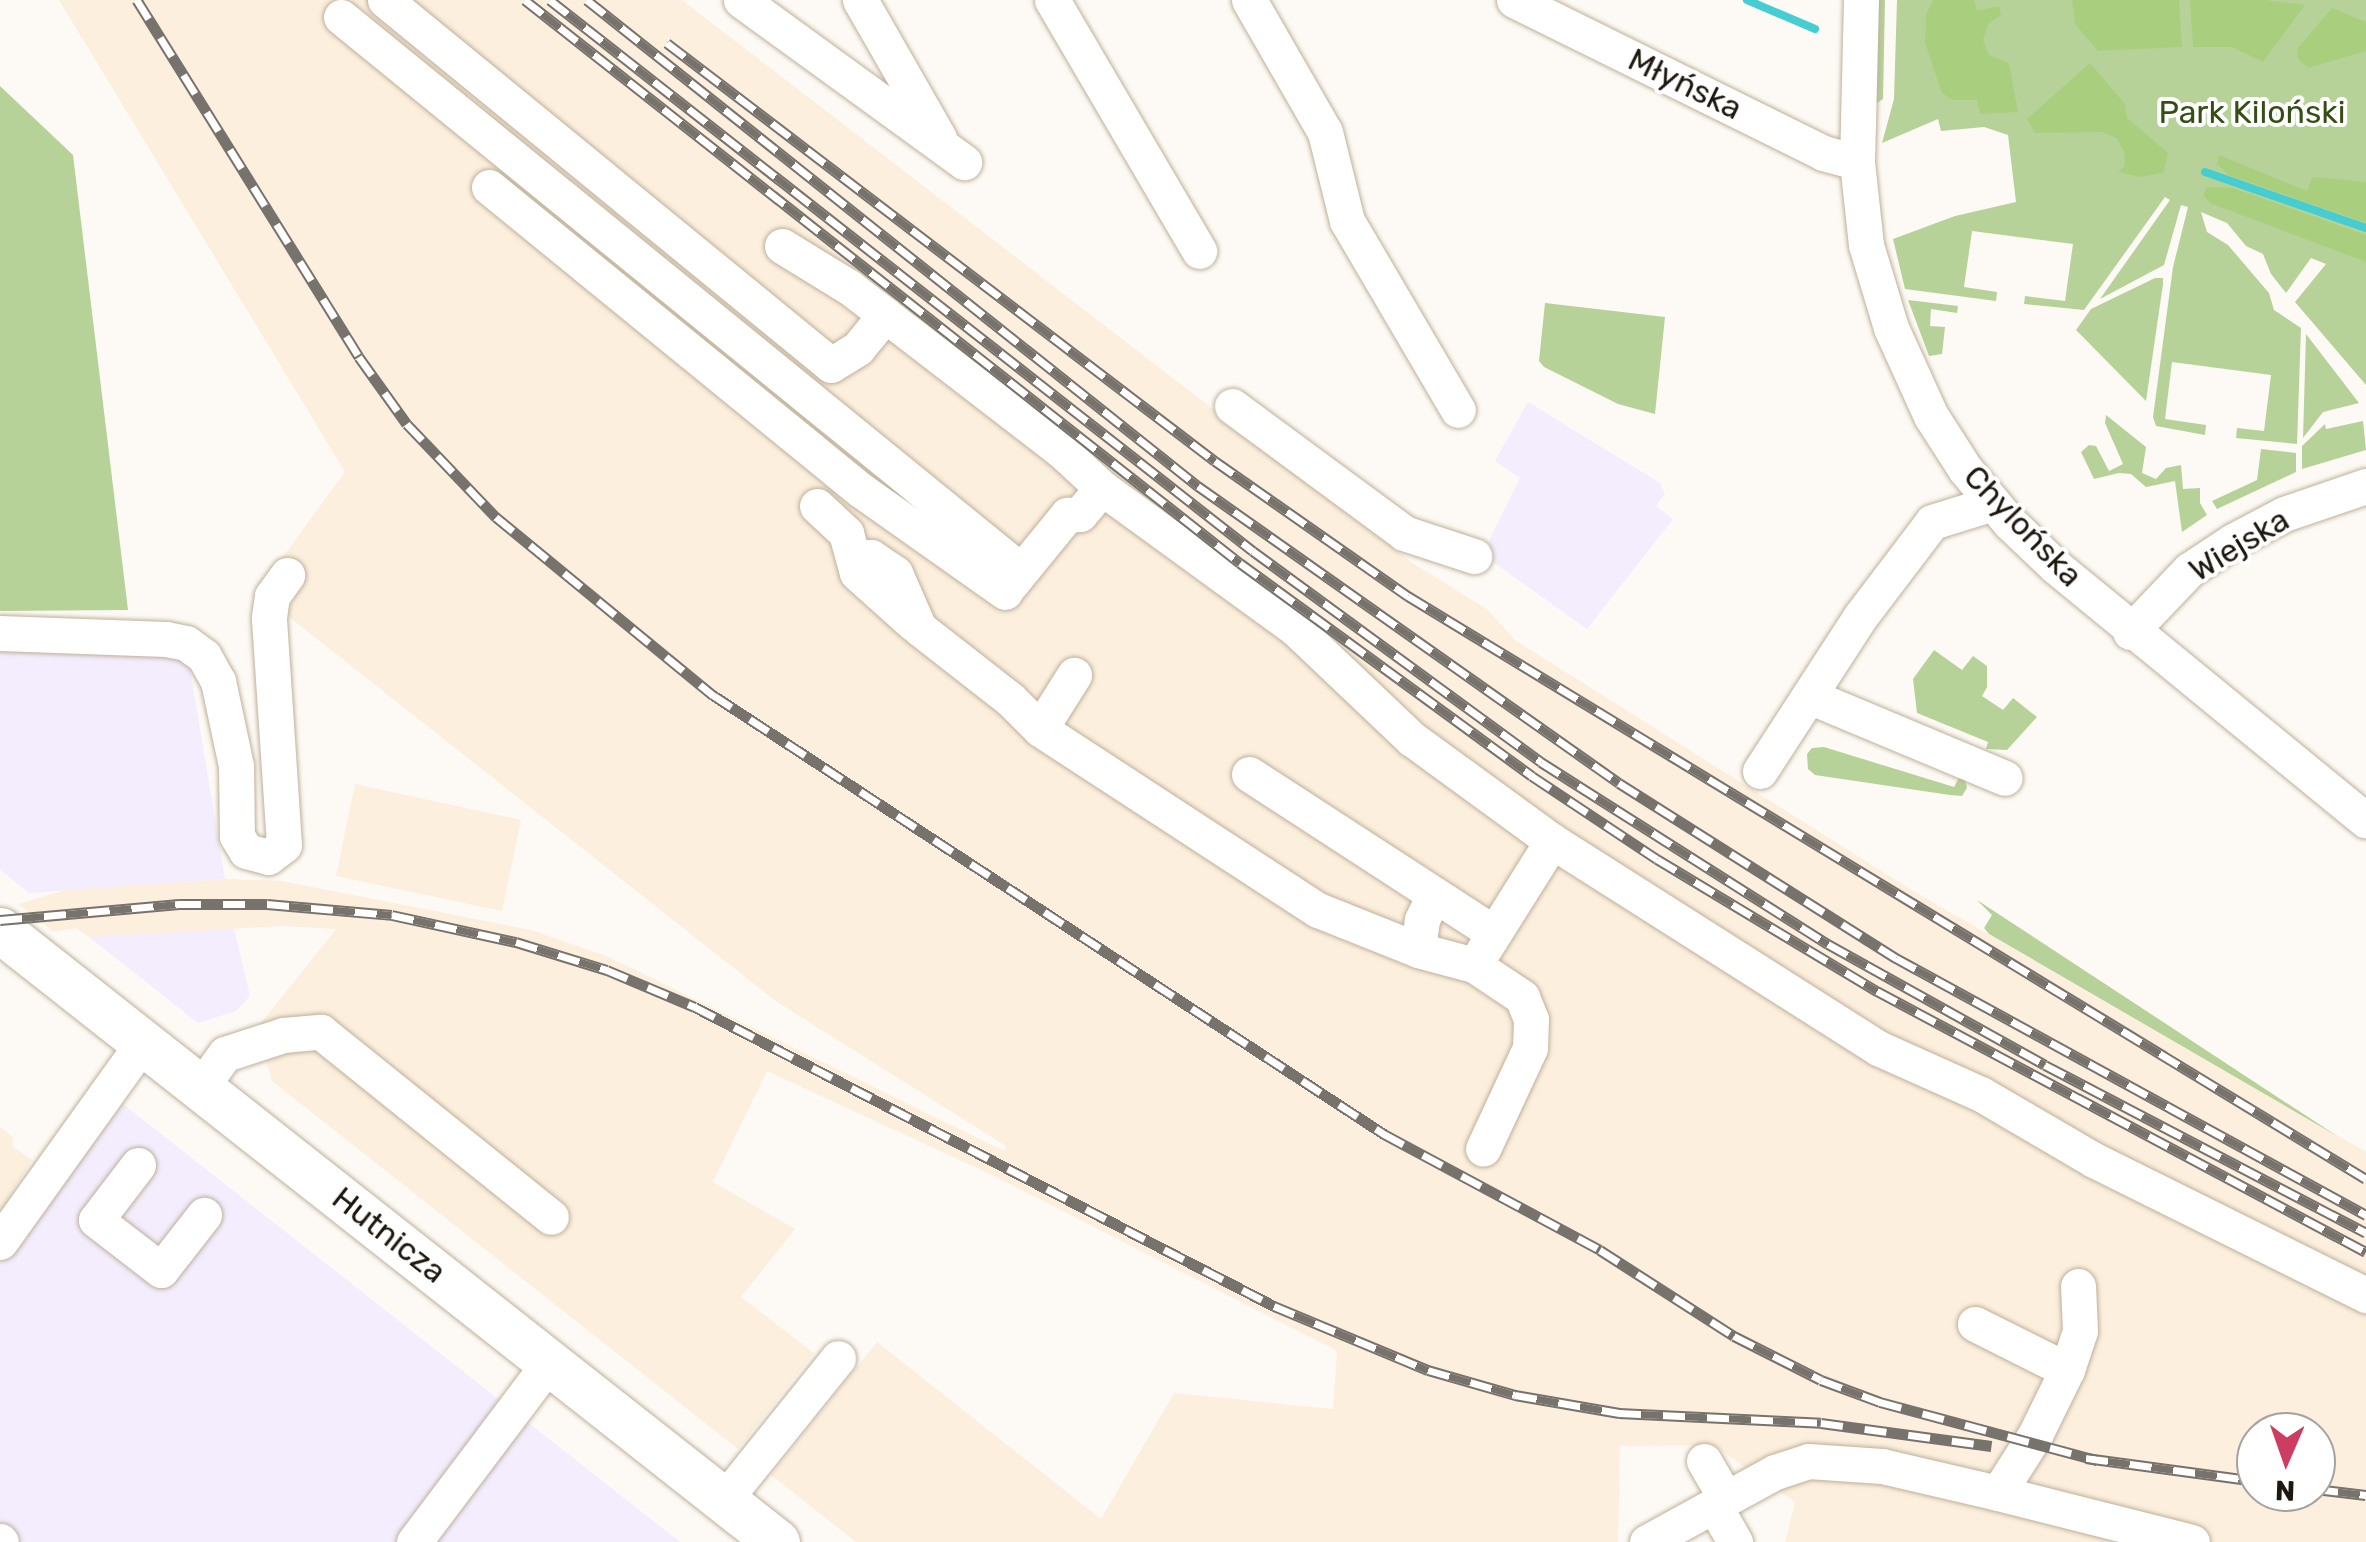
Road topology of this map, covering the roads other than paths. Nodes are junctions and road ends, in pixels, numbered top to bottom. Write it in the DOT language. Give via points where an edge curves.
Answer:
graph roads {
  1 [pos="385,0"];
  2 [pos="740,0"];
  3 [pos="860,0"];
  4 [pos="1052,0"];
  5 [pos="1249,0"];
  6 [pos="1514,0"];
  7 [pos="1860,0"];
  8 [pos="341,18"];
  9 [pos="1857,162"];
  10 [pos="489,187"];
  11 [pos="782,246"];
  12 [pos="1199,251"];
  13 [pos="885,314"];
  14 [pos="1232,406"];
  15 [pos="1458,410"];
  16 [pos="2366,486"];
  17 [pos="1102,488"];
  18 [pos="1993,502"];
  19 [pos="817,506"];
  20 [pos="1474,556"];
  21 [pos="286,576"];
  22 [pos="1007,588"];
  23 [pos="2130,632"];
  24 [pos="0,633"];
  25 [pos="1074,675"];
  26 [pos="1809,696"];
  27 [pos="1040,730"];
  28 [pos="1760,771"];
  29 [pos="1249,774"];
  30 [pos="2005,778"];
  31 [pos="2366,821"];
  32 [pos="1552,841"];
  33 [pos="1434,895"];
  34 [pos="0,930"];
  35 [pos="1494,934"];
  36 [pos="1418,950"];
  37 [pos="1474,965"];
  38 [pos="143,1042"];
  39 [pos="202,1088"];
  40 [pos="1482,1149"];
  41 [pos="138,1166"];
  42 [pos="204,1215"];
  43 [pos="550,1217"];
  44 [pos="0,1242"];
  45 [pos="2078,1286"];
  46 [pos="2366,1296"];
  47 [pos="1975,1324"];
  48 [pos="838,1358"];
  49 [pos="548,1364"];
  50 [pos="2068,1370"];
  51 [pos="1704,1460"];
  52 [pos="1998,1493"];
  53 [pos="724,1500"];
  54 [pos="1720,1502"];
  55 [pos="414,1542"];
  56 [pos="777,1542"];
  57 [pos="1647,1542"];
  58 [pos="1735,1542"];
  59 [pos="2192,1542"];
  1 -- 13 [label="street" via="832,366 858,348"];
  2 -- 3 [label="street" via="952,153"];
  4 -- 12 [label="street"];
  5 -- 15 [label="street" via="1325,132 1347,222"];
  6 -- 9 [label="street, Młyńska" via="1823,154"];
  7 -- 9 [label="street, Chylońska"];
  8 -- 22 [label="street"];
  9 -- 18 [label="street, Chylońska" via="1866,245 1891,328 1931,416"];
  10 -- 22 [label="street" via="862,491"];
  11 -- 13 [label="street"];
  13 -- 17 [label="street"];
  14 -- 20 [label="street" via="1404,533"];
  16 -- 23 [label="street, Wiejska" via="2284,514 2233,541 2189,570"];
  17 -- 22 [label="street" via="1080,514 1066,515"];
  17 -- 32 [label="street" via="1296,629 1412,739"];
  18 -- 23 [label="street, Chylońska"];
  18 -- 26 [label="street" via="1932,522"];
  19 -- 27 [label="street" via="846,533 868,587 1012,700"];
  21 -- 24 [label="street" via="269,603 284,838 275,855 253,855 237,836 236,766 210,664 178,641"];
  23 -- 31 [label="street, Chylońska"];
  25 -- 27 [label="street"];
  26 -- 28 [label="street"];
  26 -- 30 [label="street"];
  27 -- 36 [label="street" via="1318,910"];
  29 -- 33 [label="street"];
  32 -- 35 [label="street"];
  32 -- 46 [label="street" via="1878,1048 1981,1094 2094,1160"];
  33 -- 35 [label="street"];
  33 -- 36 [label="street"];
  34 -- 38 [label="main road, Hutnicza"];
  35 -- 37 [label="street"];
  36 -- 37 [label="street"];
  37 -- 40 [label="street" via="1522,998 1532,1032 1523,1066"];
  38 -- 39 [label="main road, Hutnicza"];
  38 -- 44 [label="street"];
  39 -- 43 [label="street" via="225,1054 283,1035 321,1032"];
  39 -- 49 [label="main road, Hutnicza"];
  41 -- 42 [label="street" via="96,1220 161,1270"];
  45 -- 50 [label="street" via="2080,1331"];
  47 -- 50 [label="street"];
  48 -- 53 [label="street"];
  49 -- 53 [label="main road, Hutnicza"];
  49 -- 55 [label="street"];
  50 -- 52 [label="street"];
  51 -- 54 [label="street"];
  52 -- 54 [label="street" via="1824,1460 1775,1472"];
  52 -- 59 [label="street"];
  53 -- 56 [label="main road, Hutnicza"];
  54 -- 57 [label="street"];
  54 -- 58 [label="street"];
}
